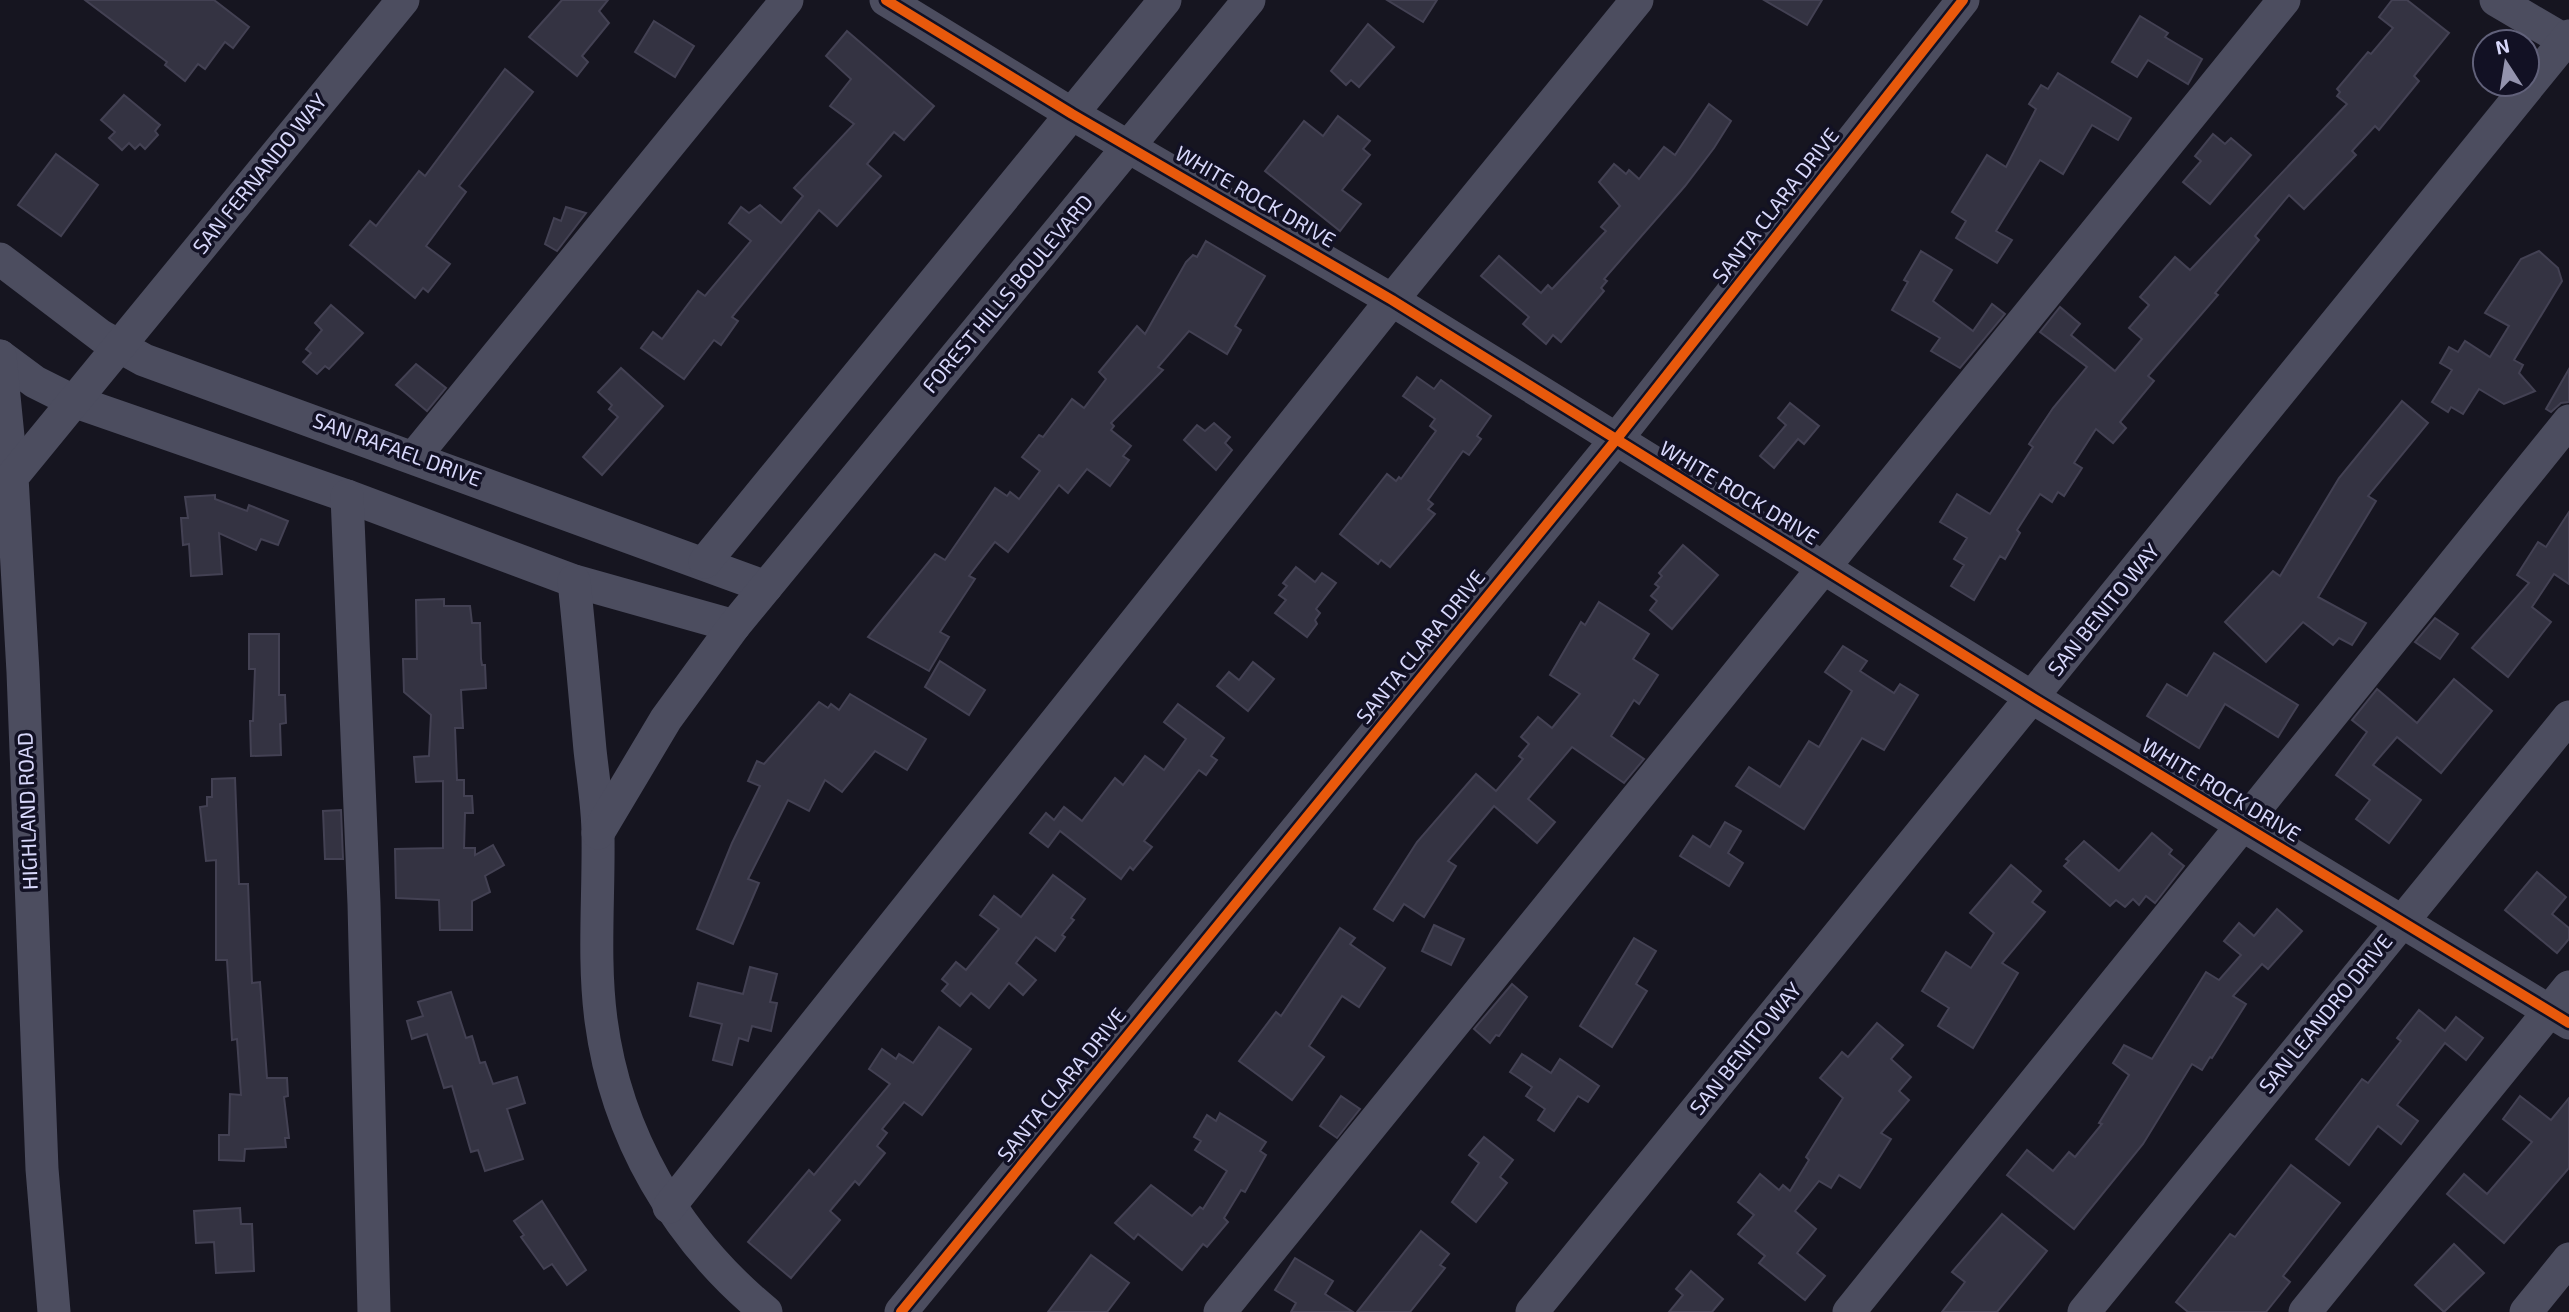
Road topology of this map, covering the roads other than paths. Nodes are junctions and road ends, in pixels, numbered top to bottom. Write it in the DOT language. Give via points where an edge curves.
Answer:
graph roads {
  1 [pos="403,0"];
  2 [pos="787,0"];
  3 [pos="886,0"];
  4 [pos="1166,0"];
  5 [pos="1249,0"];
  6 [pos="1637,0"];
  7 [pos="1963,0"];
  8 [pos="2284,0"];
  9 [pos="2496,0"];
  10 [pos="2568,40"];
  11 [pos="1072,114"];
  12 [pos="1130,146"];
  13 [pos="0,258"];
  14 [pos="1392,300"];
  15 [pos="117,346"];
  16 [pos="0,356"];
  17 [pos="73,401"];
  18 [pos="2569,421"];
  19 [pos="1615,440"];
  20 [pos="415,456"];
  21 [pos="12,477"];
  22 [pos="347,496"];
  23 [pos="705,562"];
  24 [pos="1823,566"];
  25 [pos="574,582"];
  26 [pos="766,587"];
  27 [pos="734,626"];
  28 [pos="2033,698"];
  29 [pos="2569,717"];
  30 [pos="2243,826"];
  31 [pos="598,833"];
  32 [pos="2401,923"];
  33 [pos="2563,1007"];
  34 [pos="669,1207"];
  35 [pos="2569,1259"];
  36 [pos="54,1312"];
  37 [pos="374,1312"];
  38 [pos="766,1312"];
  39 [pos="901,1312"];
  40 [pos="1220,1312"];
  41 [pos="1532,1312"];
  42 [pos="1849,1312"];
  43 [pos="2084,1312"];
  44 [pos="2305,1312"];
  45 [pos="2526,1312"];
  1 -- 15 [label="street, SAN FERNANDO WAY"];
  2 -- 20 [label="street"];
  3 -- 11 [label="street, WHITE ROCK DRIVE"];
  4 -- 11 [label="street"];
  5 -- 12 [label="street, FOREST HILLS BOULEVARD"];
  6 -- 14 [label="street"];
  7 -- 19 [label="street, SANTA CLARA DRIVE"];
  8 -- 24 [label="street"];
  9 -- 10 [label="street"];
  10 -- 28 [label="street, SAN BENITO WAY"];
  11 -- 12 [label="street, WHITE ROCK DRIVE"];
  11 -- 23 [label="street"];
  12 -- 14 [label="street, WHITE ROCK DRIVE"];
  12 -- 26 [label="street, FOREST HILLS BOULEVARD"];
  13 -- 15 [label="street, SAN RAFAEL DRIVE"];
  14 -- 19 [label="street, WHITE ROCK DRIVE"];
  14 -- 34 [label="street"];
  15 -- 17 [label="street"];
  15 -- 20 [label="street, SAN RAFAEL DRIVE" via="144,360"];
  16 -- 17 [label="street" via="35,382"];
  16 -- 21 [label="street, HIGHLAND ROAD"];
  17 -- 21 [label="street"];
  17 -- 22 [label="street"];
  18 -- 30 [label="street"];
  19 -- 24 [label="street, WHITE ROCK DRIVE"];
  19 -- 39 [label="street, SANTA CLARA DRIVE"];
  20 -- 23 [label="street, SAN RAFAEL DRIVE"];
  21 -- 36 [label="street, HIGHLAND ROAD" via="42,1169"];
  22 -- 25 [label="street"];
  22 -- 37 [label="street"];
  23 -- 26 [label="street, SAN RAFAEL DRIVE"];
  24 -- 28 [label="street, WHITE ROCK DRIVE"];
  24 -- 40 [label="street"];
  25 -- 27 [label="street"];
  25 -- 31 [label="street"];
  26 -- 27 [label="street"];
  27 -- 31 [label="street" via="666,719"];
  28 -- 30 [label="street, WHITE ROCK DRIVE"];
  28 -- 41 [label="street, SAN BENITO WAY"];
  29 -- 32 [label="street, SAN LEANDRO DRIVE"];
  30 -- 32 [label="street, WHITE ROCK DRIVE"];
  30 -- 42 [label="street"];
  31 -- 34 [label="street" via="598,979 611,1076 633,1140"];
  32 -- 33 [label="street, WHITE ROCK DRIVE"];
  32 -- 43 [label="street, SAN LEANDRO DRIVE"];
  33 -- 44 [label="street"];
  34 -- 38 [label="street" via="731,1281"];
  35 -- 45 [label="street"];
}
